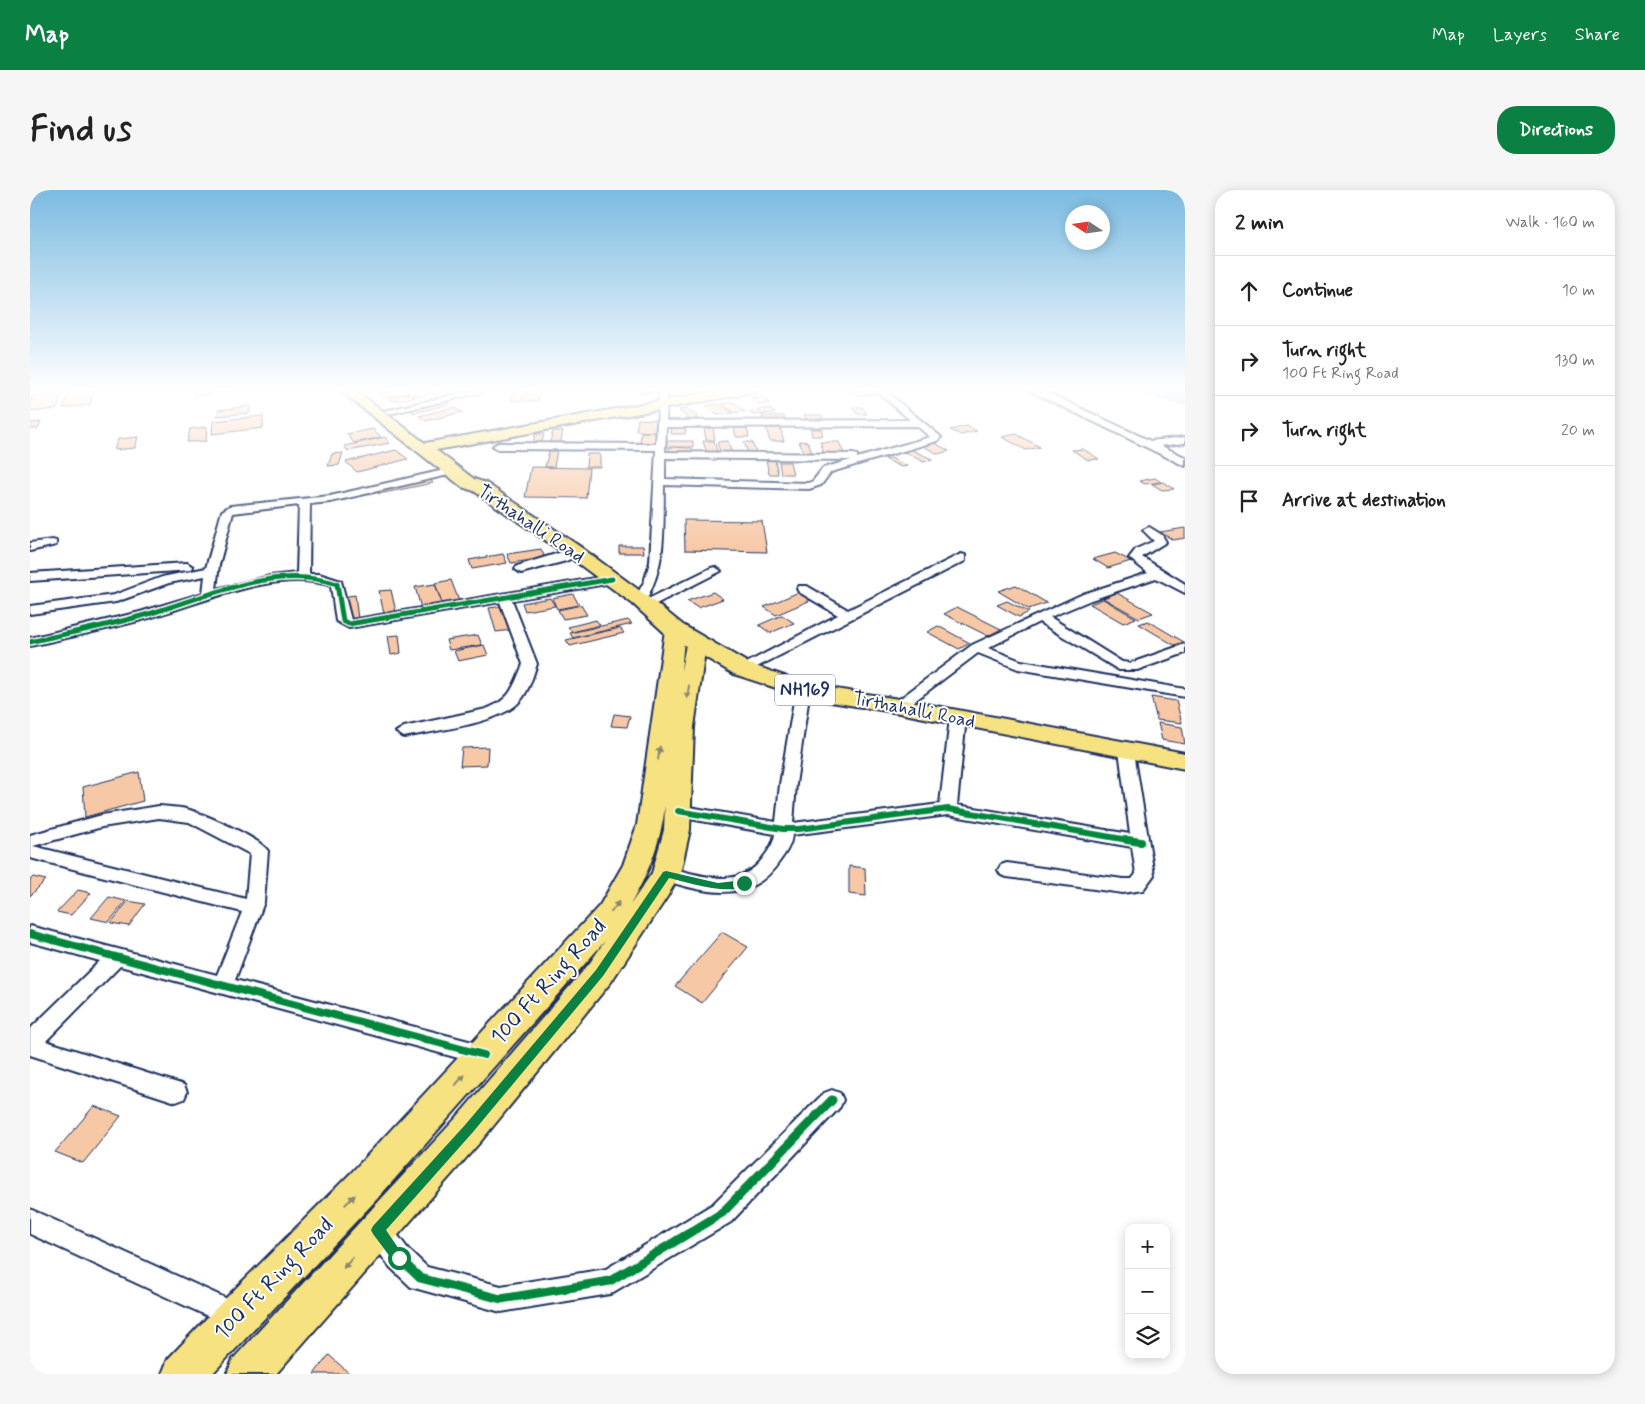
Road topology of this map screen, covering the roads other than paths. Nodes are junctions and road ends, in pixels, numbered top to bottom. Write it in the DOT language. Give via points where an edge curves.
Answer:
graph roads {
  1 [pos="427,443"];
  2 [pos="470,443"];
  3 [pos="660,443"];
  4 [pos="920,443"];
  5 [pos="1157,443"];
  6 [pos="1150,444"];
  7 [pos="498,446"];
  8 [pos="660,451"];
  9 [pos="873,457"];
  10 [pos="1185,462"];
  11 [pos="455,466"];
  12 [pos="658,482"];
  13 [pos="305,503"];
  14 [pos="1148,530"];
  15 [pos="52,543"];
  16 [pos="30,547"];
  17 [pos="575,552"];
  18 [pos="960,558"];
  19 [pos="213,568"];
  20 [pos="521,569"];
  21 [pos="715,571"];
  22 [pos="1157,574"];
  23 [pos="302,577"];
  24 [pos="30,578"];
  25 [pos="612,579"];
  26 [pos="803,589"];
  27 [pos="1185,589"];
  28 [pos="209,596"];
  29 [pos="505,598"];
  30 [pos="643,603"];
  31 [pos="30,610"];
  32 [pos="846,615"];
  33 [pos="1040,617"];
  34 [pos="685,637"];
  35 [pos="30,642"];
  36 [pos="977,648"];
  37 [pos="1185,648"];
  38 [pos="742,669"];
  39 [pos="802,689"];
  40 [pos="1185,693"];
  41 [pos="899,706"];
  42 [pos="958,718"];
  43 [pos="404,732"];
  44 [pos="1127,750"];
  45 [pos="1185,761"];
  46 [pos="948,810"];
  47 [pos="678,811"];
  48 [pos="783,829"];
  49 [pos="30,840"];
  50 [pos="1141,842"];
  51 [pos="30,852"];
  52 [pos="1007,870"];
  53 [pos="666,874"];
  54 [pos="253,908"];
  55 [pos="30,934"];
  56 [pos="117,958"];
  57 [pos="223,986"];
  58 [pos="30,1044"];
  59 [pos="484,1055"];
  60 [pos="176,1092"];
  61 [pos="832,1100"];
  62 [pos="30,1221"];
  63 [pos="378,1230"];
  64 [pos="236,1316"];
  65 [pos="183,1374"];
  66 [pos="248,1374"];
  1 -- 11 [label="highway, Tirthahalli Road / NH169"];
  2 -- 11 [label="highway" via="463,448"];
  3 -- 8 [label="street"];
  4 -- 9 [label="street"];
  5 -- 6 [label="street"];
  6 -- 10 [label="street"];
  7 -- 8 [label="street"];
  8 -- 9 [label="street"];
  8 -- 12 [label="street"];
  9 -- 12 [label="street" via="827,470 818,483 809,486"];
  11 -- 13 [label="street" via="349,496"];
  11 -- 17 [label="highway, Tirthahalli Road / NH169" via="468,483 480,487"];
  12 -- 30 [label="street" via="656,562"];
  13 -- 19 [label="street" via="240,507 228,511"];
  13 -- 23 [label="street"];
  14 -- 22 [label="street" via="1160,542 1135,558"];
  15 -- 16 [label="street"];
  17 -- 20 [label="street"];
  17 -- 25 [label="highway, Tirthahalli Road / NH169"];
  18 -- 32 [label="street"];
  19 -- 24 [label="street"];
  19 -- 28 [label="street"];
  19 -- 31 [label="street" via="116,598"];
  21 -- 30 [label="street"];
  22 -- 27 [label="street"];
  22 -- 33 [label="street" via="1087,597"];
  23 -- 28 [label="street" via="268,581"];
  23 -- 29 [label="street" via="321,578 336,584 343,621 349,624"];
  25 -- 29 [label="street"];
  25 -- 30 [label="highway, Tirthahalli Road / NH169"];
  26 -- 32 [label="street"];
  28 -- 35 [label="street"];
  29 -- 43 [label="street" via="530,664 511,703 484,715"];
  30 -- 34 [label="highway, Tirthahalli Road / NH169"];
  32 -- 38 [label="street"];
  33 -- 36 [label="street"];
  33 -- 37 [label="street" via="1119,666 1127,667"];
  34 -- 38 [label="highway, Tirthahalli Road / NH169"];
  34 -- 47 [label="main road, 100 Ft Ring Road, one-way"];
  59 -- 34 [label="main road, 100 Ft Ring Road, one-way" via="622,899 643,854 650,825"];
  36 -- 40 [label="street" via="1018,664"];
  36 -- 41 [label="street"];
  38 -- 39 [label="highway, Tirthahalli Road / NH169"];
  39 -- 41 [label="highway, Tirthahalli Road / NH169"];
  39 -- 48 [label="street"];
  41 -- 42 [label="highway, Tirthahalli Road / NH169"];
  42 -- 44 [label="highway, Tirthahalli Road / NH169"];
  42 -- 46 [label="street"];
  44 -- 45 [label="highway, Tirthahalli Road / NH169"];
  44 -- 50 [label="street"];
  46 -- 48 [label="street"];
  46 -- 50 [label="street"];
  47 -- 48 [label="street"];
  47 -- 53 [label="main road, 100 Ft Ring Road" via="677,830"];
  48 -- 53 [label="street" via="783,842 763,872 744,883 718,886"];
  49 -- 54 [label="street" via="122,816 177,813 224,831 259,851"];
  50 -- 52 [label="street" via="1145,875 1137,884 1123,886"];
  51 -- 54 [label="street"];
  53 -- 63 [label="main road, 100 Ft Ring Road" via="600,973 469,1129"];
  54 -- 57 [label="street"];
  55 -- 56 [label="street"];
  56 -- 57 [label="street"];
  56 -- 58 [label="street"];
  57 -- 59 [label="street"];
  58 -- 60 [label="street"];
  64 -- 59 [label="main road, 100 Ft Ring Road, one-way" via="364,1186"];
  61 -- 63 [label="street" via="722,1213 610,1280 501,1299 420,1278 399,1258"];
  62 -- 64 [label="street"];
  63 -- 66 [label="main road, 100 Ft Ring Road, one-way"];
  64 -- 65 [label="main road, 100 Ft Ring Road"];
}
